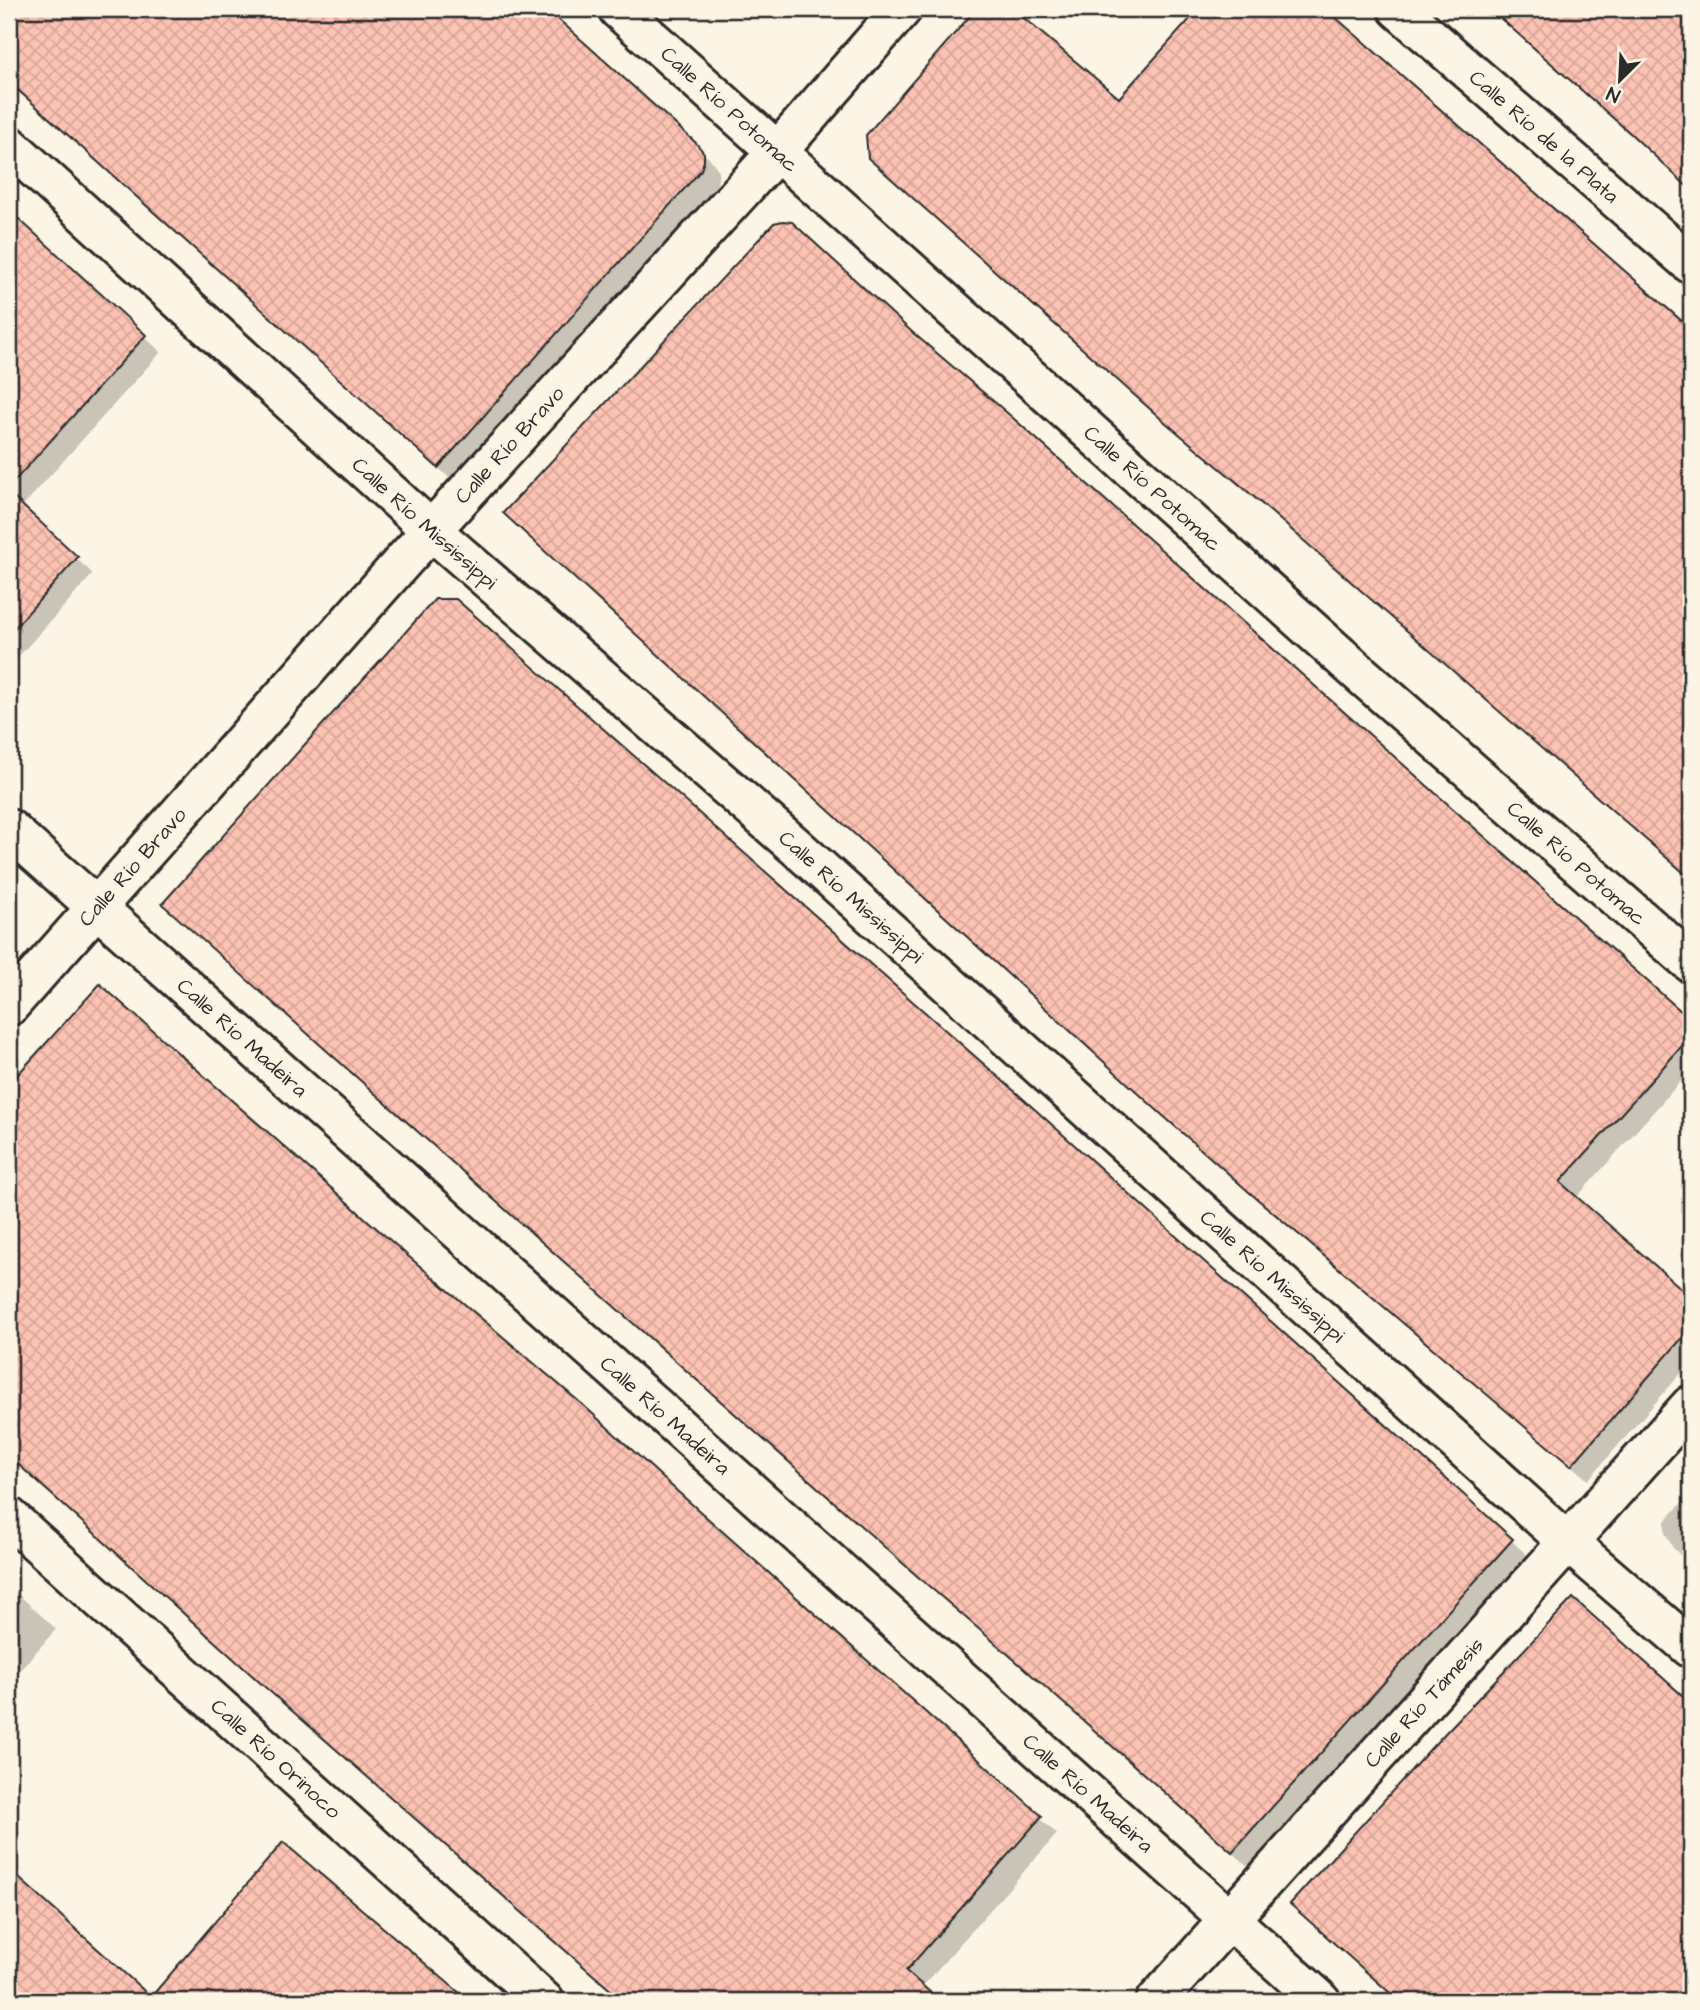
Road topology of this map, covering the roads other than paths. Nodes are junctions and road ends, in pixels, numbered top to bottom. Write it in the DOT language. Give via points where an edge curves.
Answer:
graph roads {
  1 [pos="618,9"];
  2 [pos="902,9"];
  3 [pos="1398,9"];
  4 [pos="9,145"];
  5 [pos="777,152"];
  6 [pos="1691,264"];
  7 [pos="431,530"];
  8 [pos="9,829"];
  9 [pos="96,907"];
  10 [pos="1691,963"];
  11 [pos="9,1006"];
  12 [pos="1691,1405"];
  13 [pos="9,1517"];
  14 [pos="1569,1543"];
  15 [pos="1691,1648"];
  16 [pos="1230,1919"];
  17 [pos="544,2001"];
  18 [pos="1156,2001"];
  19 [pos="1321,2001"];
  1 -- 5 [label="street, Calle Río Potomac"];
  2 -- 5 [label="street, Calle Río Bravo"];
  3 -- 6 [label="street, Calle Río de la Plata"];
  4 -- 7 [label="street, Calle Río Mississippi"];
  5 -- 7 [label="street, Calle Río Bravo"];
  5 -- 10 [label="street, Calle Río Potomac"];
  7 -- 9 [label="street, Calle Río Bravo"];
  7 -- 14 [label="street, Calle Río Mississippi" via="804,854"];
  8 -- 9 [label="street, Calle Río Madeira"];
  9 -- 11 [label="street, Calle Río Bravo"];
  9 -- 16 [label="street, Calle Río Madeira"];
  12 -- 14 [label="street, Calle Río Támesis"];
  13 -- 17 [label="street, Calle Río Orinoco"];
  14 -- 15 [label="street, Calle Río Mississippi"];
  14 -- 16 [label="street, Calle Río Támesis"];
  16 -- 18 [label="street, Calle Río Támesis"];
  16 -- 19 [label="street, Calle Río Madeira"];
}
